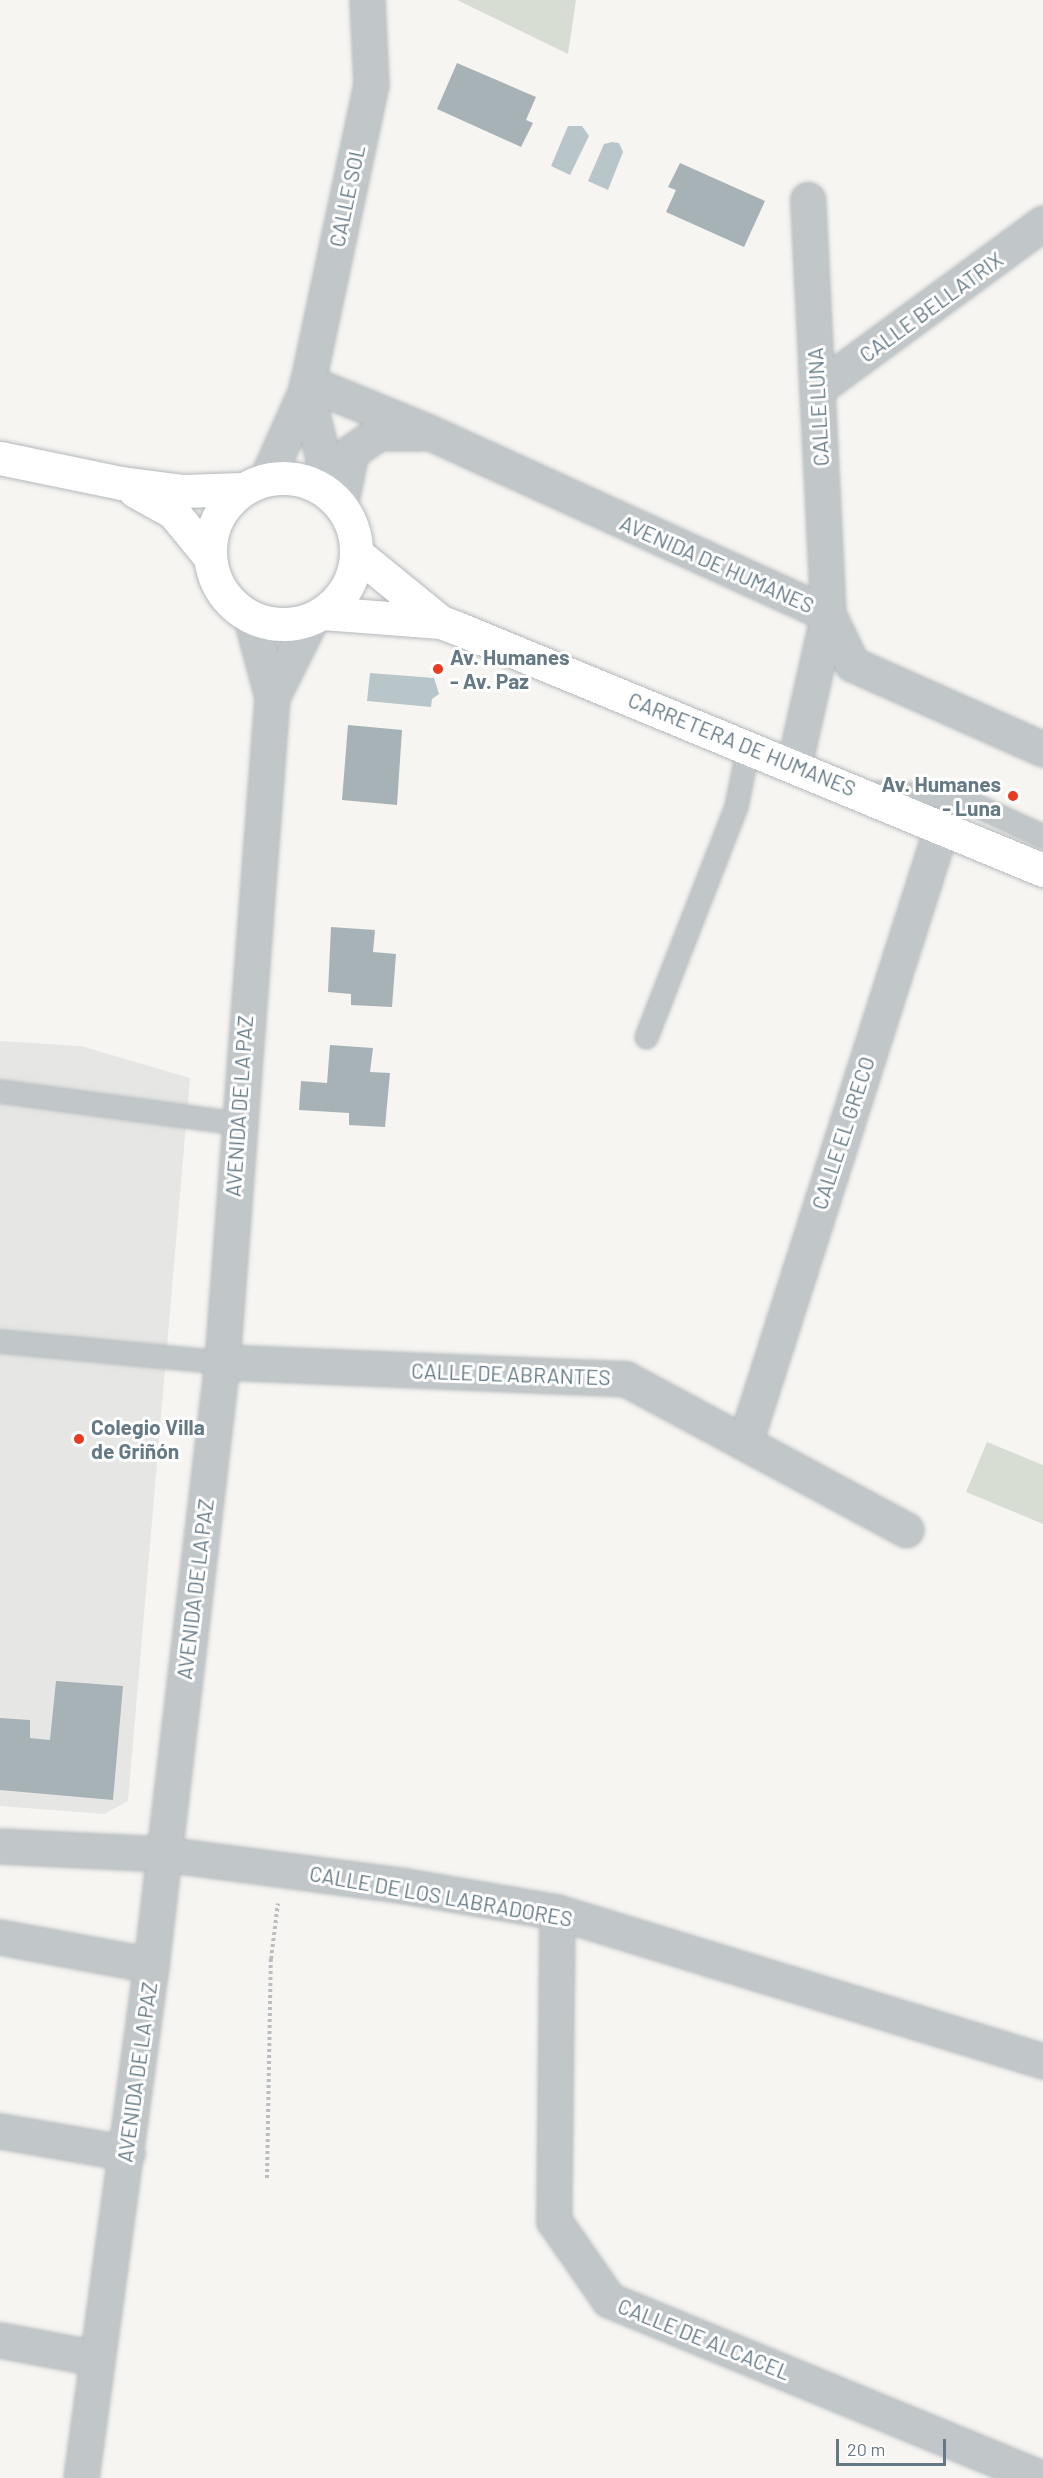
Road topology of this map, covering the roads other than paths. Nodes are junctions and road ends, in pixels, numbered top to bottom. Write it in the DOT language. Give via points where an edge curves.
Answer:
graph roads {
  1 [pos="367,0"];
  2 [pos="808,200"];
  3 [pos="1043,223"];
  4 [pos="306,386"];
  5 [pos="817,388"];
  6 [pos="431,433"];
  7 [pos="0,458"];
  8 [pos="121,483"];
  9 [pos="255,485"];
  10 [pos="336,502"];
  11 [pos="356,553"];
  12 [pos="209,556"];
  13 [pos="828,614"];
  14 [pos="317,616"];
  15 [pos="251,618"];
  16 [pos="441,622"];
  17 [pos="272,697"];
  18 [pos="748,747"];
  19 [pos="1043,749"];
  20 [pos="794,765"];
  21 [pos="856,790"];
  22 [pos="942,826"];
  23 [pos="1043,836"];
  24 [pos="1043,870"];
  25 [pos="646,1037"];
  26 [pos="0,1091"];
  27 [pos="237,1123"];
  28 [pos="0,1341"];
  29 [pos="222,1362"];
  30 [pos="746,1442"];
  31 [pos="906,1530"];
  32 [pos="0,1846"];
  33 [pos="164,1854"];
  34 [pos="557,1912"];
  35 [pos="0,1937"];
  36 [pos="151,1965"];
  37 [pos="1043,2061"];
  38 [pos="0,2131"];
  39 [pos="127,2153"];
  40 [pos="0,2340"];
  41 [pos="95,2358"];
  42 [pos="81,2478"];
  43 [pos="1040,2478"];
  1 -- 4 [label="street, CALLE SOL" via="371,84"];
  2 -- 5 [label="street, CALLE LUNA"];
  3 -- 5 [label="street, CALLE BELLATRIX"];
  4 -- 6 [label="street, AVENIDA DE HUMANES"];
  4 -- 9 [label="street, CALLE SOL"];
  4 -- 10 [label="street, CALLE SOL"];
  5 -- 13 [label="street, CALLE LUNA"];
  6 -- 10 [label="street, AVENIDA DE HUMANES" via="378,433 351,452"];
  6 -- 13 [label="street, AVENIDA DE HUMANES"];
  7 -- 8 [label="main road"];
  8 -- 9 [label="main road" via="183,491"];
  8 -- 12 [label="main road" via="173,512"];
  9 -- 10 [label="main road" via="302,480"];
  9 -- 12 [label="main road" via="228,502 217,518"];
  10 -- 11 [label="main road" via="352,528"];
  11 -- 14 [label="main road" via="352,576 340,597"];
  11 -- 16 [label="main road, CARRETERA DE HUMANES"];
  12 -- 15 [label="main road" via="216,581 230,603"];
  13 -- 19 [label="street, AVENIDA DE HUMANES" via="852,664"];
  13 -- 20 [label="street"];
  14 -- 15 [label="main road" via="281,624"];
  14 -- 16 [label="main road, CARRETERA DE HUMANES"];
  14 -- 17 [label="street, AVENIDA DE LA PAZ"];
  15 -- 17 [label="street, AVENIDA DE LA PAZ"];
  16 -- 18 [label="main road, CARRETERA DE HUMANES"];
  17 -- 27 [label="street, AVENIDA DE LA PAZ"];
  18 -- 20 [label="main road, CARRETERA DE HUMANES"];
  18 -- 25 [label="lane" via="736,806"];
  20 -- 21 [label="main road, CARRETERA DE HUMANES"];
  21 -- 22 [label="main road, CARRETERA DE HUMANES"];
  21 -- 23 [label="lane" via="956,796"];
  22 -- 24 [label="main road, CARRETERA DE HUMANES"];
  22 -- 30 [label="street, CALLE EL GRECO"];
  26 -- 27 [label="lane"];
  27 -- 29 [label="street, AVENIDA DE LA PAZ"];
  28 -- 29 [label="lane"];
  29 -- 30 [label="street, CALLE DE ABRANTES" via="626,1379"];
  29 -- 33 [label="street, AVENIDA DE LA PAZ"];
  30 -- 31 [label="street, CALLE DE ABRANTES"];
  32 -- 33 [label="street, CALLE DE LOS LABRADORES"];
  33 -- 34 [label="street, CALLE DE LOS LABRADORES"];
  33 -- 36 [label="street, AVENIDA DE LA PAZ"];
  34 -- 37 [label="street, CALLE DE LOS LABRADORES"];
  34 -- 43 [label="street, CALLE DE ALCACEL" via="554,2221 609,2300"];
  35 -- 36 [label="street"];
  36 -- 39 [label="street, AVENIDA DE LA PAZ"];
  38 -- 39 [label="street"];
  39 -- 41 [label="street, AVENIDA DE LA PAZ"];
  40 -- 41 [label="street"];
  41 -- 42 [label="street, AVENIDA DE LA PAZ"];
}
